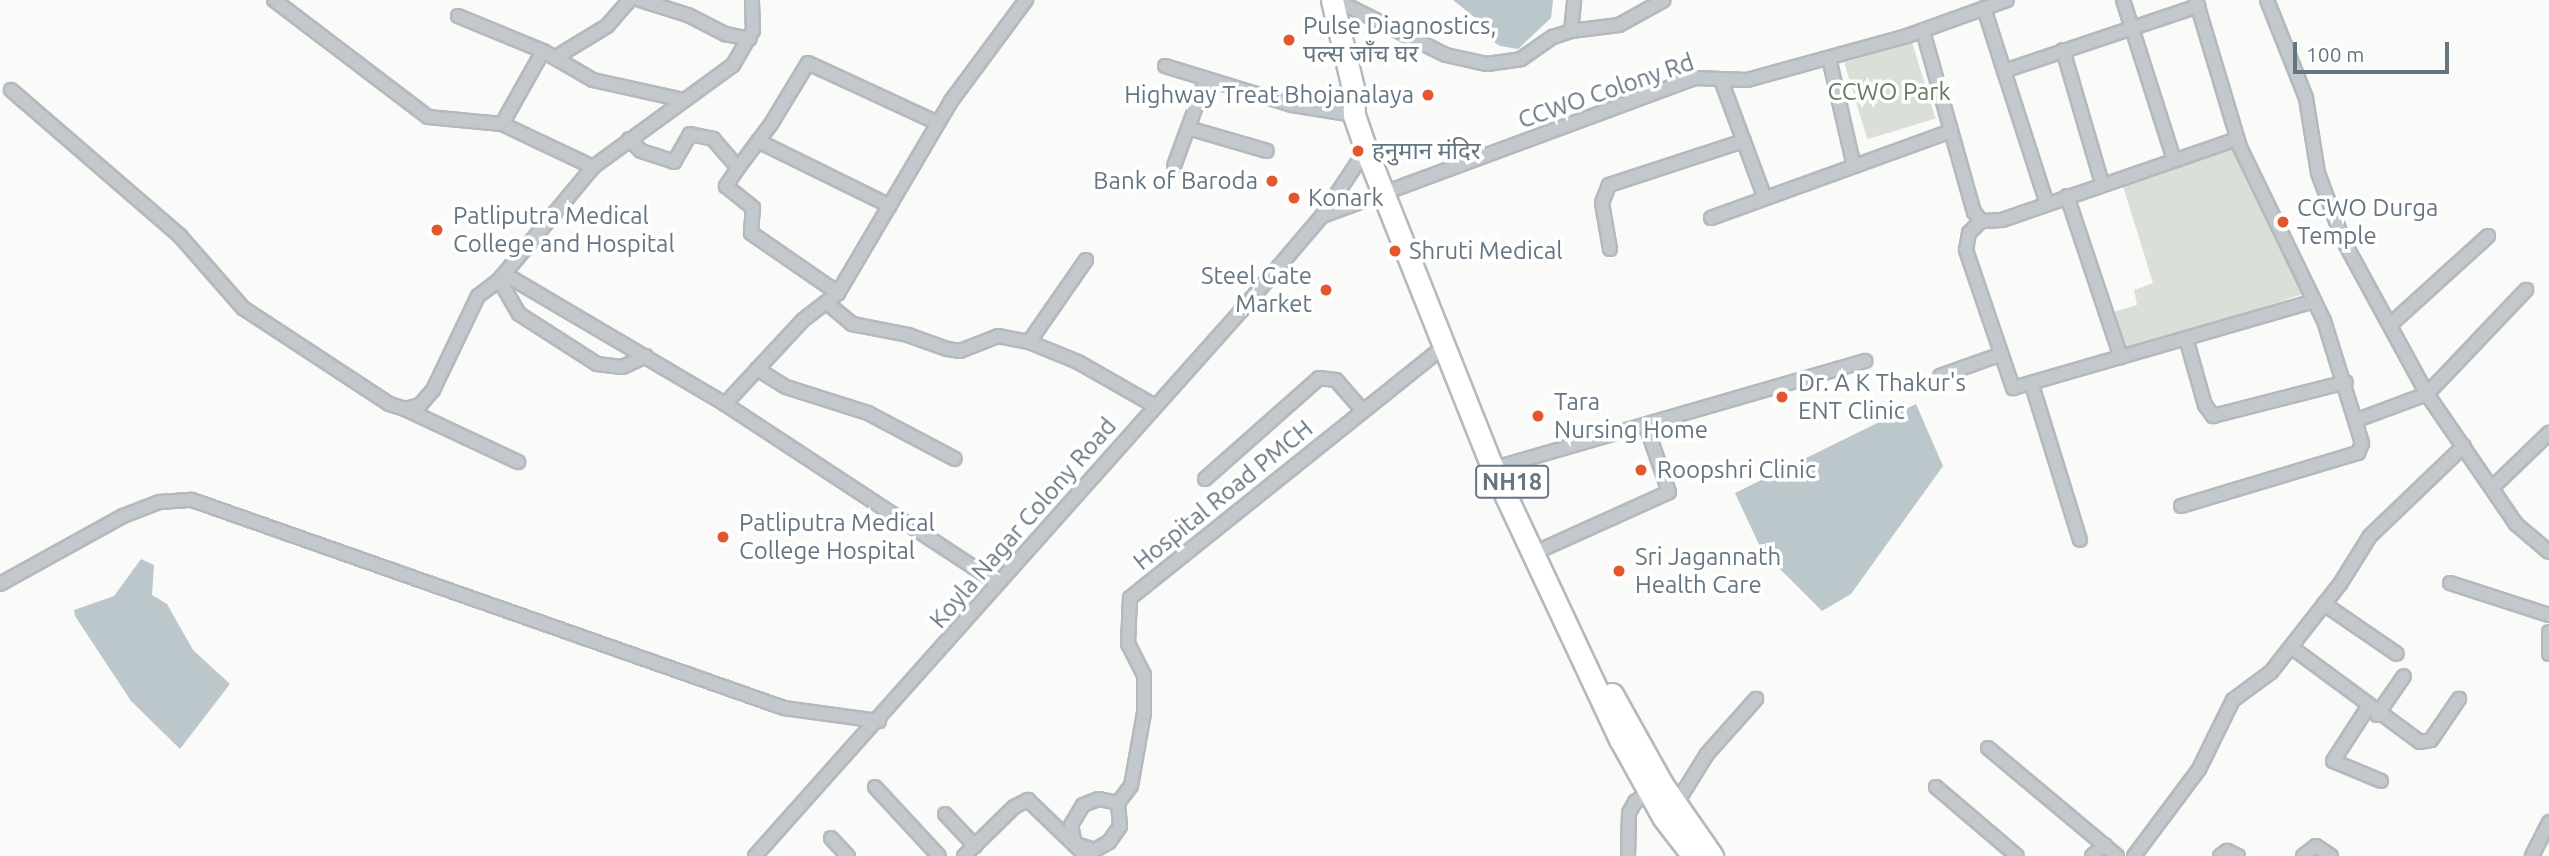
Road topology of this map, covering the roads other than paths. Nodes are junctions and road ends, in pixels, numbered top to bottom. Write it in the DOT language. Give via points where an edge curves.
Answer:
graph roads {
  1 [pos="274,0"];
  2 [pos="630,0"];
  3 [pos="640,0"];
  4 [pos="751,0"];
  5 [pos="1026,0"];
  6 [pos="1334,0"];
  7 [pos="1574,0"];
  8 [pos="1664,0"];
  9 [pos="2007,0"];
  10 [pos="2123,0"];
  11 [pos="2267,0"];
  12 [pos="2197,3"];
  13 [pos="1986,5"];
  14 [pos="458,16"];
  15 [pos="2131,26"];
  16 [pos="1571,31"];
  17 [pos="1923,31"];
  18 [pos="750,39"];
  19 [pos="2063,50"];
  20 [pos="543,51"];
  21 [pos="556,57"];
  22 [pos="1829,58"];
  23 [pos="1165,66"];
  24 [pos="2004,71"];
  25 [pos="1206,79"];
  26 [pos="1721,80"];
  27 [pos="1353,88"];
  28 [pos="11,90"];
  29 [pos="683,100"];
  30 [pos="1354,115"];
  31 [pos="938,123"];
  32 [pos="502,124"];
  33 [pos="1188,128"];
  34 [pos="1951,131"];
  35 [pos="629,139"];
  36 [pos="2237,139"];
  37 [pos="758,141"];
  38 [pos="1744,141"];
  39 [pos="1366,150"];
  40 [pos="1267,151"];
  41 [pos="2174,160"];
  42 [pos="1174,166"];
  43 [pos="1854,166"];
  44 [pos="593,167"];
  45 [pos="738,168"];
  46 [pos="2102,183"];
  47 [pos="1387,192"];
  48 [pos="2067,196"];
  49 [pos="1765,198"];
  50 [pos="2047,204"];
  51 [pos="890,206"];
  52 [pos="1322,216"];
  53 [pos="1711,218"];
  54 [pos="1981,221"];
  55 [pos="2488,236"];
  56 [pos="1610,249"];
  57 [pos="1086,260"];
  58 [pos="499,280"];
  59 [pos="2526,290"];
  60 [pos="838,293"];
  61 [pos="2314,301"];
  62 [pos="827,303"];
  63 [pos="2391,324"];
  64 [pos="2186,338"];
  65 [pos="1029,342"];
  66 [pos="1443,347"];
  67 [pos="1999,355"];
  68 [pos="646,356"];
  69 [pos="2121,357"];
  70 [pos="1865,361"];
  71 [pos="757,369"];
  72 [pos="1940,376"];
  73 [pos="2346,382"];
  74 [pos="2032,385"];
  75 [pos="2427,394"];
  76 [pos="725,404"];
  77 [pos="1155,406"];
  78 [pos="405,409"];
  79 [pos="1362,410"];
  80 [pos="2357,420"];
  81 [pos="1646,426"];
  82 [pos="2549,433"];
  83 [pos="2464,446"];
  84 [pos="955,458"];
  85 [pos="518,462"];
  86 [pos="1505,465"];
  87 [pos="1205,479"];
  88 [pos="2493,487"];
  89 [pos="1510,494"];
  90 [pos="2181,506"];
  91 [pos="2080,540"];
  92 [pos="1543,549"];
  93 [pos="2549,552"];
  94 [pos="997,583"];
  95 [pos="2450,583"];
  96 [pos="0,584"];
  97 [pos="2324,604"];
  98 [pos="2549,615"];
  99 [pos="2549,632"];
  100 [pos="2291,647"];
  101 [pos="2398,654"];
  102 [pos="2549,654"];
  103 [pos="2404,676"];
  104 [pos="1756,699"];
  105 [pos="2459,699"];
  106 [pos="2372,711"];
  107 [pos="879,721"];
  108 [pos="1988,748"];
  109 [pos="2381,781"];
  110 [pos="875,787"];
  111 [pos="1936,787"];
  112 [pos="1656,788"];
  113 [pos="1118,803"];
  114 [pos="1676,804"];
  115 [pos="945,814"];
  116 [pos="2549,822"];
  117 [pos="831,838"];
  118 [pos="1076,844"];
  119 [pos="2105,845"];
  120 [pos="975,846"];
  121 [pos="755,856"];
  122 [pos="848,856"];
  123 [pos="939,856"];
  124 [pos="964,856"];
  125 [pos="1086,856"];
  126 [pos="1628,856"];
  127 [pos="1693,856"];
  128 [pos="1712,856"];
  129 [pos="2017,856"];
  130 [pos="2092,856"];
  131 [pos="2117,856"];
  132 [pos="2134,856"];
  133 [pos="2220,856"];
  134 [pos="2238,856"];
  135 [pos="2303,856"];
  136 [pos="2331,856"];
  137 [pos="2532,856"];
  1 -- 32 [label="street" via="428,117"];
  2 -- 21 [label="street" via="607,26"];
  3 -- 18 [label="street" via="688,15 725,34"];
  4 -- 18 [label="street"];
  5 -- 31 [label="street"];
  6 -- 16 [label="street" via="1446,55 1487,64 1521,59 1553,37"];
  6 -- 27 [label="highway, NH18"];
  7 -- 16 [label="street"];
  8 -- 16 [label="street" via="1619,25"];
  9 -- 13 [label="street, CCWO Colony Rd"];
  10 -- 15 [label="street"];
  11 -- 63 [label="street" via="2306,98 2326,201"];
  12 -- 15 [label="street"];
  12 -- 36 [label="street"];
  13 -- 17 [label="street, CCWO Colony Rd"];
  13 -- 24 [label="street"];
  14 -- 20 [label="street"];
  15 -- 19 [label="street"];
  15 -- 41 [label="street"];
  17 -- 22 [label="street, CCWO Colony Rd"];
  17 -- 34 [label="street"];
  18 -- 29 [label="street" via="733,65"];
  19 -- 24 [label="street"];
  19 -- 46 [label="street"];
  20 -- 21 [label="street"];
  20 -- 32 [label="street"];
  21 -- 29 [label="street" via="593,80"];
  22 -- 26 [label="street, CCWO Colony Rd" via="1747,80"];
  22 -- 43 [label="street"];
  23 -- 25 [label="street"];
  24 -- 50 [label="street"];
  25 -- 30 [label="street" via="1292,105"];
  25 -- 33 [label="street"];
  26 -- 38 [label="street"];
  26 -- 47 [label="street, CCWO Colony Rd" via="1695,78"];
  27 -- 30 [label="highway, NH18"];
  27 -- 47 [label="highway, NH18"];
  28 -- 78 [label="street" via="180,236 262,324 389,404"];
  29 -- 35 [label="street"];
  30 -- 39 [label="highway, NH18"];
  31 -- 37 [label="street" via="808,63"];
  31 -- 51 [label="street"];
  32 -- 44 [label="street"];
  33 -- 40 [label="street"];
  33 -- 42 [label="street"];
  34 -- 43 [label="street"];
  34 -- 54 [label="street" via="1974,212"];
  35 -- 44 [label="street"];
  35 -- 45 [label="street" via="641,151 674,162 690,135 713,139"];
  36 -- 41 [label="street"];
  36 -- 61 [label="street"];
  37 -- 45 [label="street"];
  37 -- 51 [label="street"];
  38 -- 49 [label="street"];
  38 -- 56 [label="street" via="1609,185 1602,203"];
  39 -- 47 [label="highway, NH18"];
  39 -- 52 [label="street, Koyla Nagar Colony Road"];
  41 -- 46 [label="street"];
  43 -- 49 [label="street"];
  44 -- 58 [label="street"];
  45 -- 60 [label="street" via="726,186 753,208 751,233"];
  46 -- 48 [label="street"];
  47 -- 52 [label="street, Koyla Nagar Colony Road"];
  47 -- 66 [label="highway, NH18"];
  47 -- 86 [label="highway, NH18"];
  48 -- 50 [label="street"];
  48 -- 69 [label="street"];
  49 -- 53 [label="street"];
  50 -- 54 [label="street" via="2002,220"];
  51 -- 60 [label="street"];
  52 -- 77 [label="street, Koyla Nagar Colony Road"];
  54 -- 67 [label="street" via="1969,233 1966,250"];
  55 -- 63 [label="street"];
  57 -- 65 [label="street"];
  58 -- 68 [label="street" via="528,285"];
  58 -- 68 [label="street" via="519,314 597,364 622,367"];
  58 -- 78 [label="street" via="478,296 433,390 420,405"];
  59 -- 75 [label="street"];
  60 -- 62 [label="street"];
  61 -- 64 [label="street"];
  61 -- 73 [label="street"];
  62 -- 65 [label="street" via="852,324 908,335 947,349 960,351 998,335"];
  62 -- 71 [label="street"];
  63 -- 75 [label="street"];
  64 -- 69 [label="street"];
  64 -- 73 [label="street" via="2205,405 2213,416"];
  65 -- 77 [label="street" via="1079,362"];
  66 -- 79 [label="street, Hospital Road PMCH"];
  66 -- 89 [label="highway, NH18"];
  67 -- 72 [label="street"];
  67 -- 74 [label="street" via="2009,385 2017,389"];
  68 -- 76 [label="street"];
  69 -- 74 [label="street"];
  70 -- 81 [label="street"];
  71 -- 76 [label="street"];
  71 -- 84 [label="street" via="786,387 868,413"];
  73 -- 80 [label="street"];
  74 -- 91 [label="street"];
  75 -- 80 [label="street"];
  75 -- 83 [label="street"];
  76 -- 94 [label="street"];
  77 -- 94 [label="street, Koyla Nagar Colony Road"];
  78 -- 85 [label="street"];
  79 -- 87 [label="street" via="1336,380 1319,378"];
  79 -- 113 [label="street, Hospital Road PMCH" via="1130,598 1128,644 1144,675 1144,713 1130,786"];
  80 -- 90 [label="street" via="2362,443 2358,453"];
  81 -- 86 [label="street"];
  81 -- 92 [label="street" via="1669,492"];
  82 -- 88 [label="street"];
  83 -- 88 [label="street"];
  83 -- 97 [label="street" via="2376,529"];
  86 -- 89 [label="highway, NH18"];
  88 -- 93 [label="street" via="2516,524"];
  89 -- 92 [label="highway, NH18"];
  89 -- 112 [label="highway, NH18"];
  92 -- 112 [label="highway, NH18"];
  94 -- 107 [label="street, Koyla Nagar Colony Road"];
  95 -- 98 [label="street"];
  96 -- 107 [label="street" via="123,516 160,502 192,500 784,708"];
  97 -- 100 [label="street"];
  97 -- 101 [label="street"];
  99 -- 102 [label="street"];
  100 -- 106 [label="street"];
  100 -- 132 [label="street" via="2266,677 2233,699 2193,777"];
  103 -- 106 [label="street"];
  104 -- 114 [label="street" via="1707,754"];
  105 -- 106 [label="street" via="2426,743"];
  106 -- 109 [label="street" via="2333,761"];
  107 -- 121 [label="street, Koyla Nagar Colony Road"];
  108 -- 119 [label="street"];
  110 -- 123 [label="street"];
  111 -- 129 [label="street"];
  112 -- 114 [label="highway, NH18"];
  112 -- 126 [label="street" via="1635,802 1629,813"];
  112 -- 127 [label="highway, NH18"];
  113 -- 118 [label="street" via="1120,826 1109,842 1095,850"];
  113 -- 118 [label="street" via="1099,799 1083,805 1070,825"];
  114 -- 128 [label="highway, NH18"];
  115 -- 120 [label="street"];
  116 -- 137 [label="street"];
  117 -- 122 [label="street"];
  118 -- 120 [label="street" via="1028,800 1014,807"];
  118 -- 125 [label="street"];
  119 -- 130 [label="street"];
  119 -- 131 [label="street"];
  120 -- 124 [label="street"];
  133 -- 134 [label="street" via="2227,851"];
  135 -- 136 [label="street" via="2316,846"];
}
